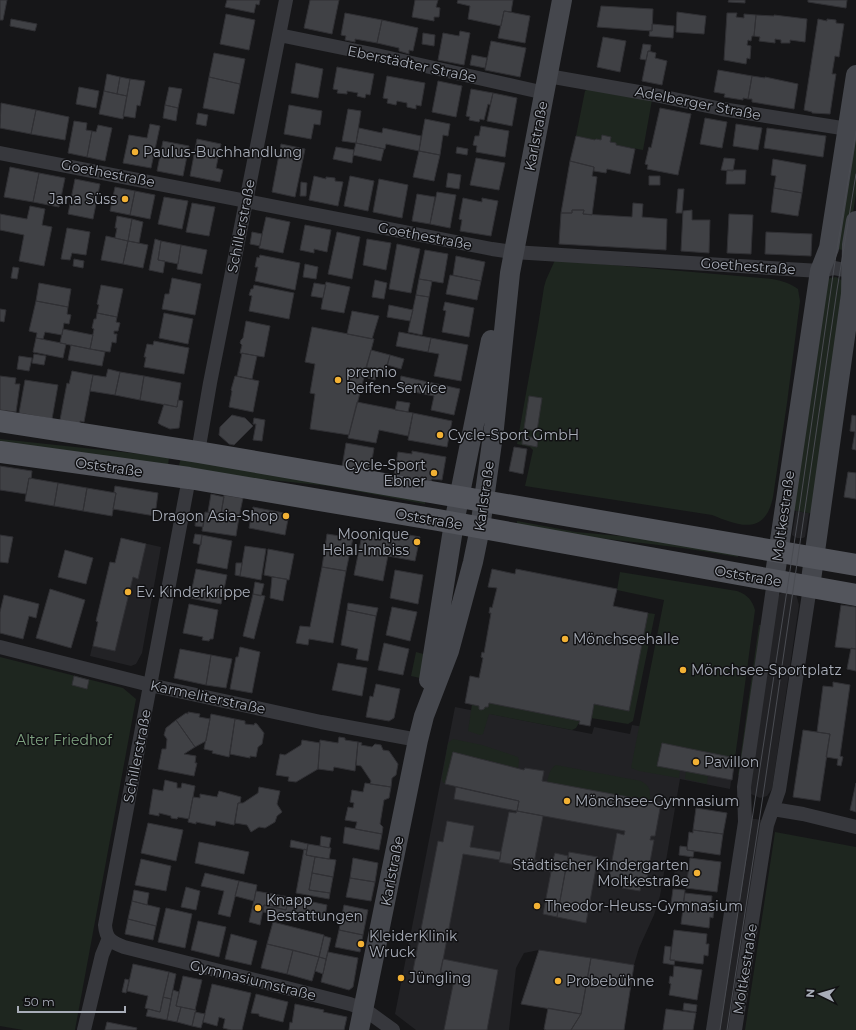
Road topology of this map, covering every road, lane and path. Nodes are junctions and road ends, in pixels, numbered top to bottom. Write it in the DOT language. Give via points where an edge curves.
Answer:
graph roads {
  1 [pos="286,0"];
  2 [pos="562,0"];
  3 [pos="279,35"];
  4 [pos="856,74"];
  5 [pos="546,84"];
  6 [pos="848,129"];
  7 [pos="0,153"];
  8 [pos="246,200"];
  9 [pos="856,220"];
  10 [pos="514,252"];
  11 [pos="820,271"];
  12 [pos="854,272"];
  13 [pos="510,273"];
  14 [pos="0,421"];
  15 [pos="0,452"];
  16 [pos="198,452"];
  17 [pos="189,478"];
  18 [pos="459,497"];
  19 [pos="484,501"];
  20 [pos="454,523"];
  21 [pos="480,528"];
  22 [pos="778,551"];
  23 [pos="814,557"];
  24 [pos="856,565"];
  25 [pos="774,581"];
  26 [pos="810,587"];
  27 [pos="856,595"];
  28 [pos="0,647"];
  29 [pos="150,685"];
  30 [pos="425,712"];
  31 [pos="418,740"];
  32 [pos="773,809"];
  33 [pos="856,827"];
  34 [pos="109,938"];
  35 [pos="364,1009"];
  36 [pos="84,1030"];
  37 [pos="359,1030"];
  38 [pos="393,1030"];
  39 [pos="713,1030"];
  40 [pos="735,1030"];
  1 -- 3 [label="street, Schillerstraße"];
  2 -- 5 [label="street, Karlstraße"];
  3 -- 5 [label="street, Eberstädter Straße"];
  3 -- 8 [label="street, Schillerstraße"];
  4 -- 6 [label="street, Moltkestraße"];
  5 -- 6 [label="street, Adelberger Straße" via="650,94 722,109"];
  5 -- 10 [label="street, Karlstraße"];
  6 -- 11 [label="street, Moltkestraße" via="829,248"];
  7 -- 8 [label="street, Goethestraße"];
  8 -- 10 [label="street, Goethestraße"];
  8 -- 16 [label="street, Schillerstraße"];
  9 -- 12 [label="street, Moltkestraße" via="852,245"];
  10 -- 11 [label="street, Goethestraße"];
  10 -- 13 [label="street, Karlstraße"];
  11 -- 12 [label="street, Goethestraße" via="834,268"];
  11 -- 22 [label="street, Moltkestraße"];
  12 -- 23 [label="street, Moltkestraße"];
  13 -- 18 [label="street, Karlstraße" via="492,338"];
  13 -- 19 [label="street, Karlstraße"];
  14 -- 16 [label="main road, Oststraße"];
  15 -- 17 [label="main road, Oststraße"];
  16 -- 18 [label="main road, Oststraße"];
  17 -- 20 [label="main road, Oststraße"];
  17 -- 29 [label="street, Schillerstraße"];
  18 -- 19 [label="main road, Oststraße"];
  18 -- 20 [label="street, Karlstraße"];
  19 -- 21 [label="street, Karlstraße"];
  19 -- 22 [label="main road, Oststraße"];
  20 -- 21 [label="main road, Oststraße"];
  20 -- 30 [label="street, Karlstraße"];
  21 -- 25 [label="main road, Oststraße"];
  21 -- 30 [label="street, Karlstraße" via="449,651"];
  22 -- 23 [label="main road, Oststraße"];
  22 -- 25 [label="street, Moltkestraße"];
  23 -- 24 [label="main road, Oststraße"];
  23 -- 26 [label="street, Moltkestraße"];
  25 -- 26 [label="main road, Oststraße"];
  25 -- 39 [label="street, Moltkestraße" via="744,787 746,822"];
  26 -- 27 [label="main road, Oststraße"];
  26 -- 32 [label="street, Moltkestraße" via="779,790"];
  28 -- 29 [label="street, Karmeliterstraße"];
  29 -- 31 [label="street, Karmeliterstraße"];
  29 -- 34 [label="street, Schillerstraße" via="105,925"];
  30 -- 31 [label="street, Karlstraße"];
  31 -- 35 [label="street, Karlstraße"];
  32 -- 33 [label="street"];
  32 -- 40 [label="street, Moltkestraße" via="767,826"];
  34 -- 35 [label="street, Gymnasiumstraße" via="124,947"];
  34 -- 36 [label="street" via="102,955"];
  35 -- 37 [label="street, Karlstraße"];
  35 -- 38 [label="street, Gymnasiumstraße"];
}
